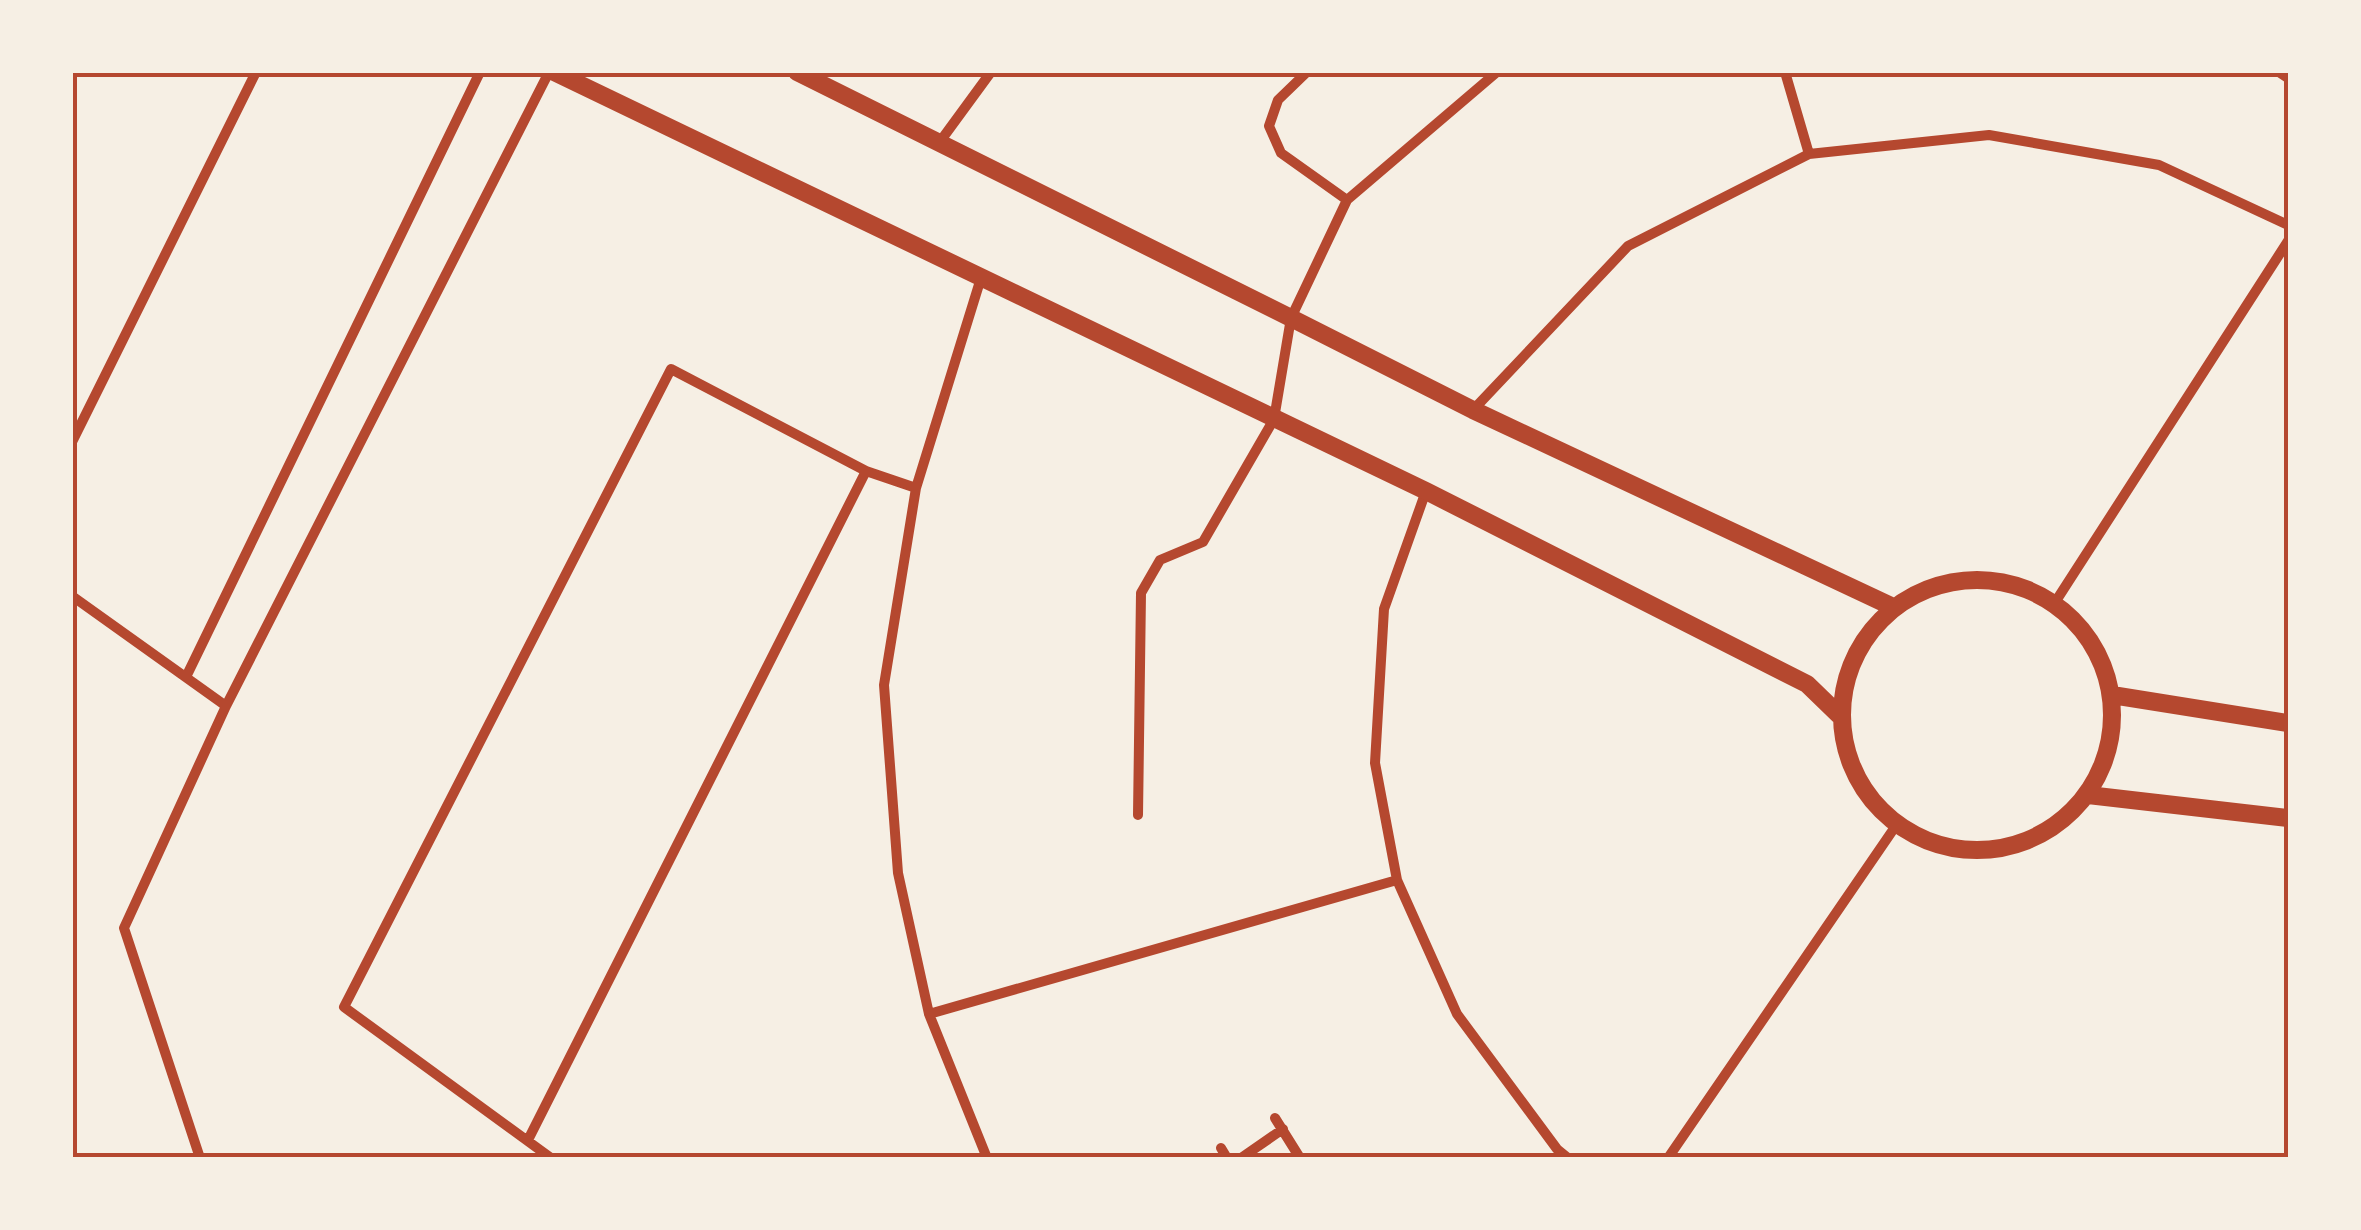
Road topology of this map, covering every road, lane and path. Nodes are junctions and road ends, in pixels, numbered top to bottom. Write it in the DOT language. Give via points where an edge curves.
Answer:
graph roads {
  1 [pos="256,72"];
  2 [pos="480,72"];
  3 [pos="551,72"];
  4 [pos="797,72"];
  5 [pos="992,72"];
  6 [pos="1307,72"];
  7 [pos="1496,72"];
  8 [pos="1785,72"];
  9 [pos="2279,72"];
  10 [pos="2288,78"];
  11 [pos="939,143"];
  12 [pos="1809,154"];
  13 [pos="1347,200"];
  14 [pos="2288,225"];
  15 [pos="2288,241"];
  16 [pos="981,278"];
  17 [pos="1292,318"];
  18 [pos="1472,410"];
  19 [pos="1274,419"];
  20 [pos="72,442"];
  21 [pos="866,472"];
  22 [pos="916,488"];
  23 [pos="1426,492"];
  24 [pos="72,596"];
  25 [pos="2054,604"];
  26 [pos="1893,607"];
  27 [pos="186,677"];
  28 [pos="2112,695"];
  29 [pos="226,706"];
  30 [pos="1839,715"];
  31 [pos="2288,723"];
  32 [pos="2088,796"];
  33 [pos="1138,815"];
  34 [pos="2288,818"];
  35 [pos="1895,827"];
  36 [pos="1396,880"];
  37 [pos="930,1014"];
  38 [pos="1275,1118"];
  39 [pos="1283,1128"];
  40 [pos="528,1140"];
  41 [pos="200,1158"];
  42 [pos="551,1158"];
  43 [pos="986,1158"];
  44 [pos="1241,1158"];
  45 [pos="1300,1158"];
  46 [pos="1568,1158"];
  47 [pos="1668,1158"];
  1 -- 20 [label="street"];
  2 -- 27 [label="street"];
  3 -- 16 [label="street"];
  3 -- 29 [label="street"];
  4 -- 11 [label="street"];
  5 -- 11 [label="street"];
  6 -- 13 [label="street" via="1278,100 1269,126 1280,153"];
  7 -- 13 [label="street"];
  8 -- 12 [label="street"];
  9 -- 10 [label="street"];
  11 -- 17 [label="street"];
  12 -- 14 [label="street" via="1989,134 2159,165"];
  12 -- 18 [label="street" via="1628,246"];
  13 -- 17 [label="street"];
  15 -- 25 [label="street"];
  16 -- 19 [label="street"];
  16 -- 22 [label="street"];
  17 -- 18 [label="street"];
  17 -- 19 [label="street"];
  18 -- 26 [label="street"];
  19 -- 23 [label="street"];
  19 -- 33 [label="street" via="1203,542 1160,560 1141,593"];
  21 -- 22 [label="street"];
  21 -- 40 [label="street"];
  21 -- 40 [label="street" via="670,369 344,1007"];
  22 -- 37 [label="street" via="884,685 898,873"];
  23 -- 30 [label="street" via="1807,684"];
  23 -- 36 [label="street" via="1384,608 1375,763"];
  24 -- 27 [label="street"];
  25 -- 26 [label="street" via="1994,579 1943,583"];
  25 -- 28 [label="street" via="2094,646"];
  26 -- 30 [label="street" via="1853,656"];
  27 -- 29 [label="street"];
  28 -- 31 [label="street"];
  28 -- 32 [label="street" via="2110,746"];
  29 -- 41 [label="street" via="124,928"];
  30 -- 35 [label="street" via="1857,784"];
  32 -- 34 [label="street"];
  32 -- 35 [label="street" via="2022,845 1942,849"];
  35 -- 47 [label="street"];
  36 -- 37 [label="street"];
  36 -- 46 [label="street" via="1458,1014"];
  37 -- 43 [label="street"];
  38 -- 39 [label="street"];
  39 -- 44 [label="street"];
  39 -- 45 [label="street"];
  40 -- 42 [label="street"];
}
